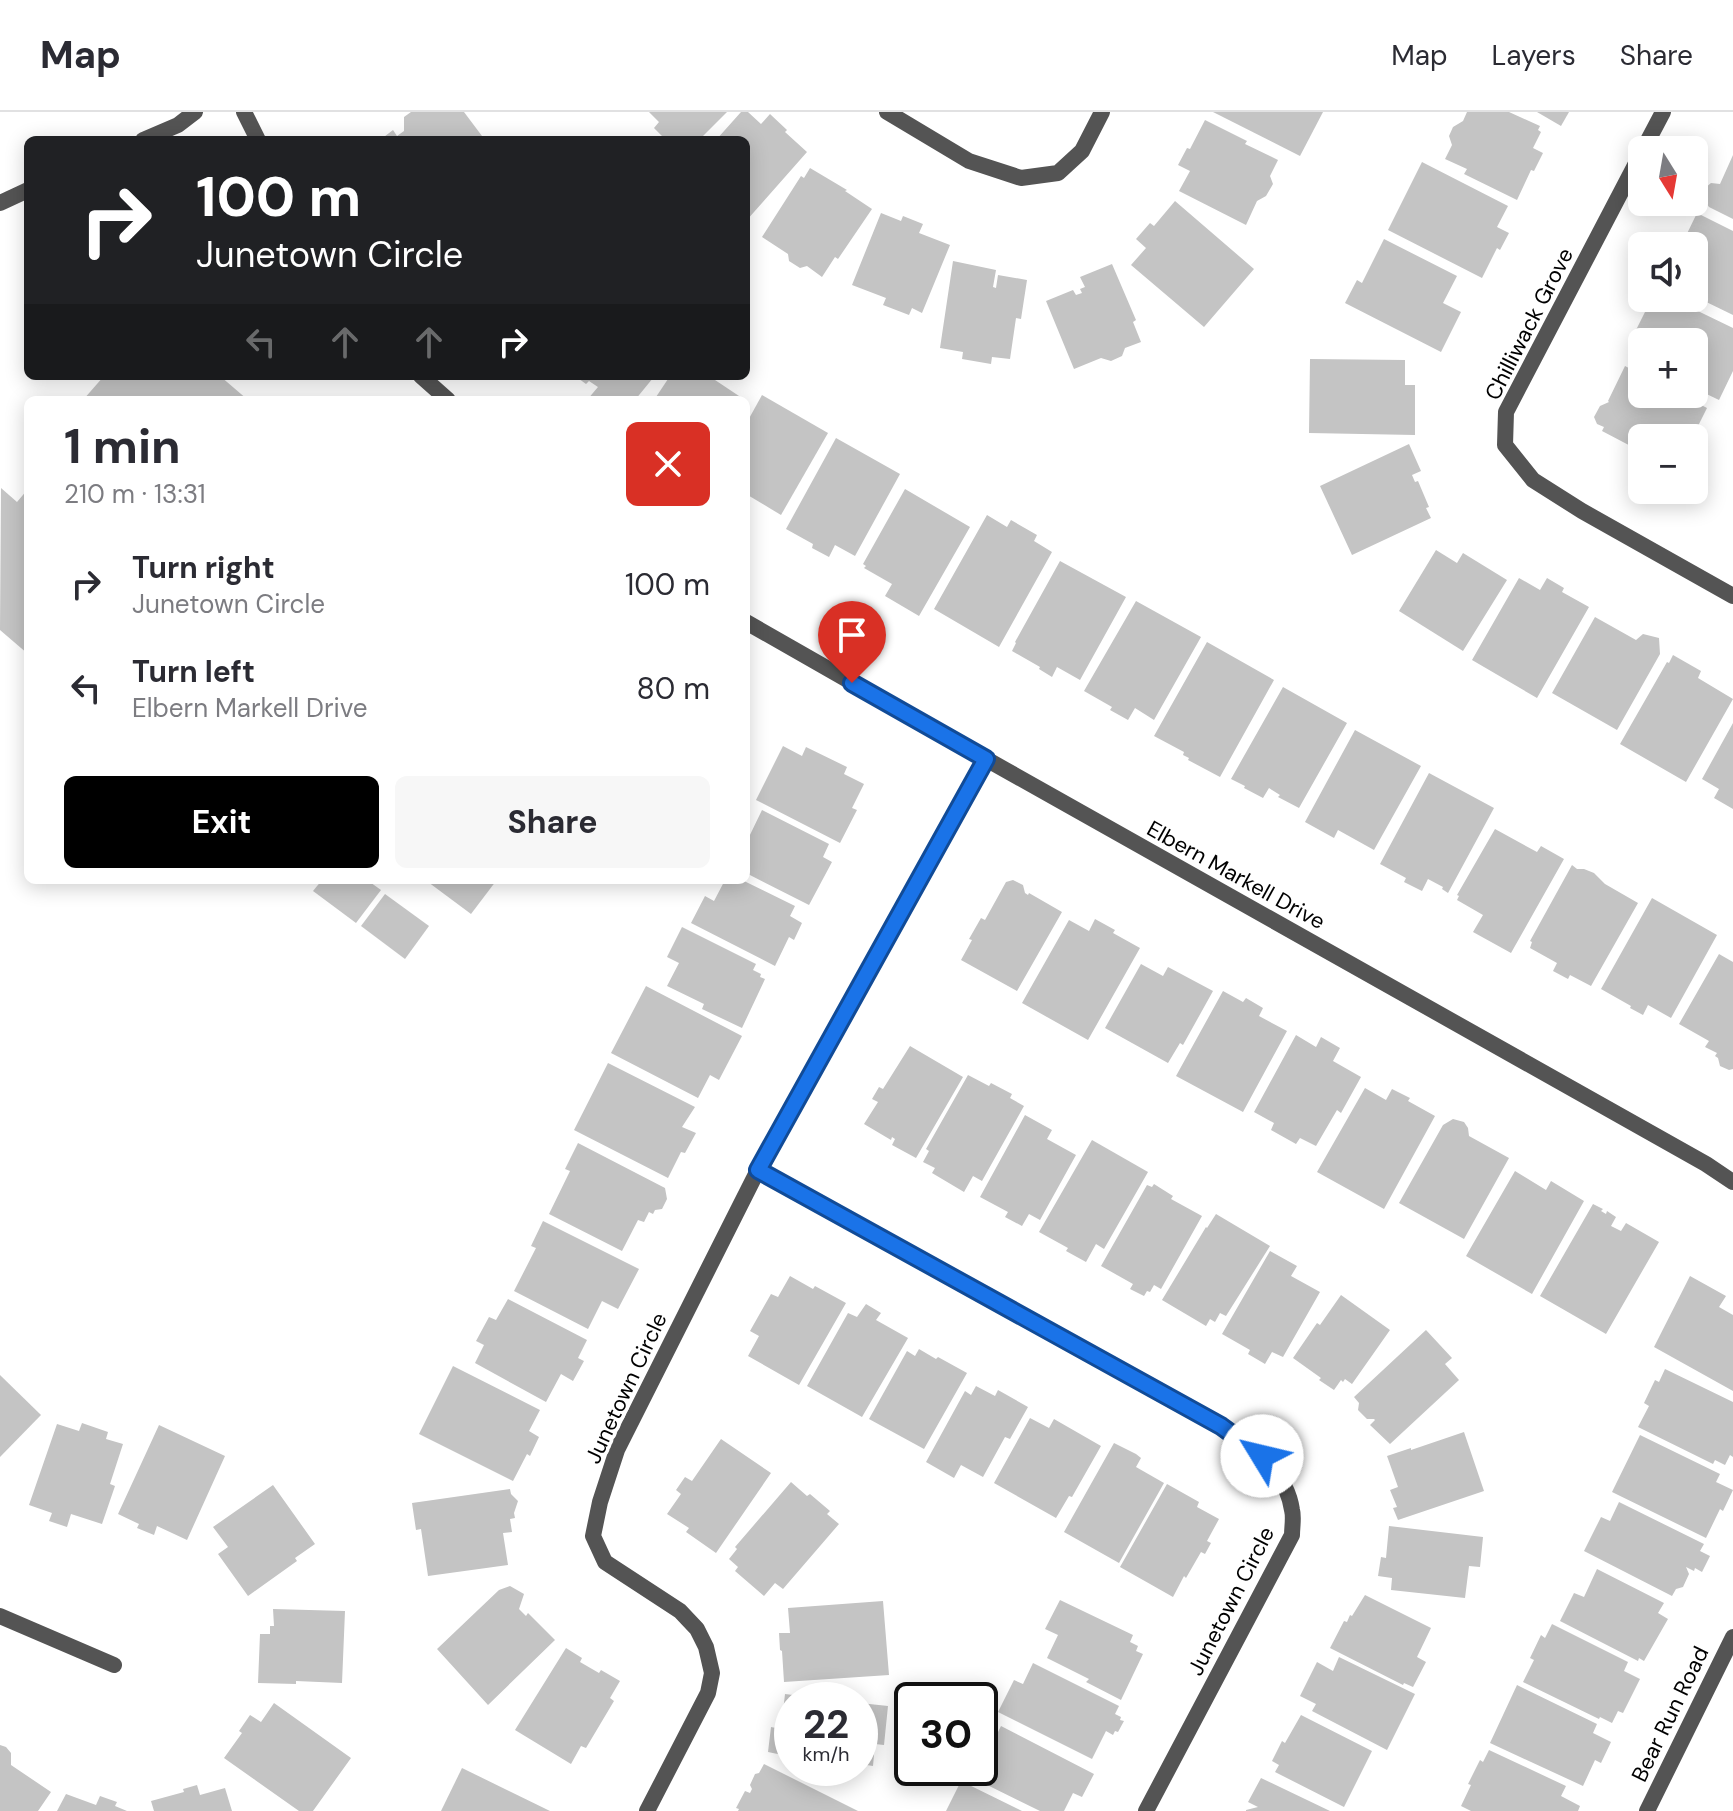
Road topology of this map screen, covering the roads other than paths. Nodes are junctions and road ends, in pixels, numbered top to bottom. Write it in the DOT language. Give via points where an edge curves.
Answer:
graph roads {
  1 [pos="195,112"];
  2 [pos="244,112"];
  3 [pos="887,112"];
  4 [pos="1102,112"];
  5 [pos="1663,112"];
  6 [pos="152,136"];
  7 [pos="256,136"];
  8 [pos="1650,136"];
  9 [pos="1628,178"];
  10 [pos="24,192"];
  11 [pos="0,203"];
  12 [pos="426,380"];
  13 [pos="444,396"];
  14 [pos="1733,596"];
  15 [pos="750,624"];
  16 [pos="986,759"];
  17 [pos="1706,1164"];
  18 [pos="758,1170"];
  19 [pos="1733,1170"];
  20 [pos="1733,1182"];
  21 [pos="0,1616"];
  22 [pos="1733,1637"];
  23 [pos="114,1665"];
  24 [pos="647,1811"];
  25 [pos="1146,1811"];
  26 [pos="1647,1811"];
  1 -- 6 [label="street"];
  2 -- 7 [label="street"];
  3 -- 4 [label="street" via="969,161 1021,178 1058,173 1082,151"];
  5 -- 8 [label="street, Chilliwack Grove"];
  9 -- 14 [label="street, Chilliwack Grove" via="1506,412 1505,445 1533,480"];
  10 -- 11 [label="street"];
  12 -- 13 [label="street"];
  15 -- 16 [label="street, Elbern Markell Drive"];
  16 -- 17 [label="street, Elbern Markell Drive"];
  16 -- 18 [label="street, Junetown Circle"];
  17 -- 19 [label="street, Elbern Markell Drive"];
  17 -- 20 [label="street, Elbern Markell Drive"];
  18 -- 24 [label="street, Junetown Circle" via="617,1450 593,1536 605,1562 680,1611 697,1629 712,1673 708,1693"];
  18 -- 25 [label="street, Junetown Circle" via="1221,1426 1262,1456 1281,1478 1292,1510 1292,1535"];
  21 -- 23 [label="street"];
  22 -- 26 [label="street, Bear Run Road"];
}
